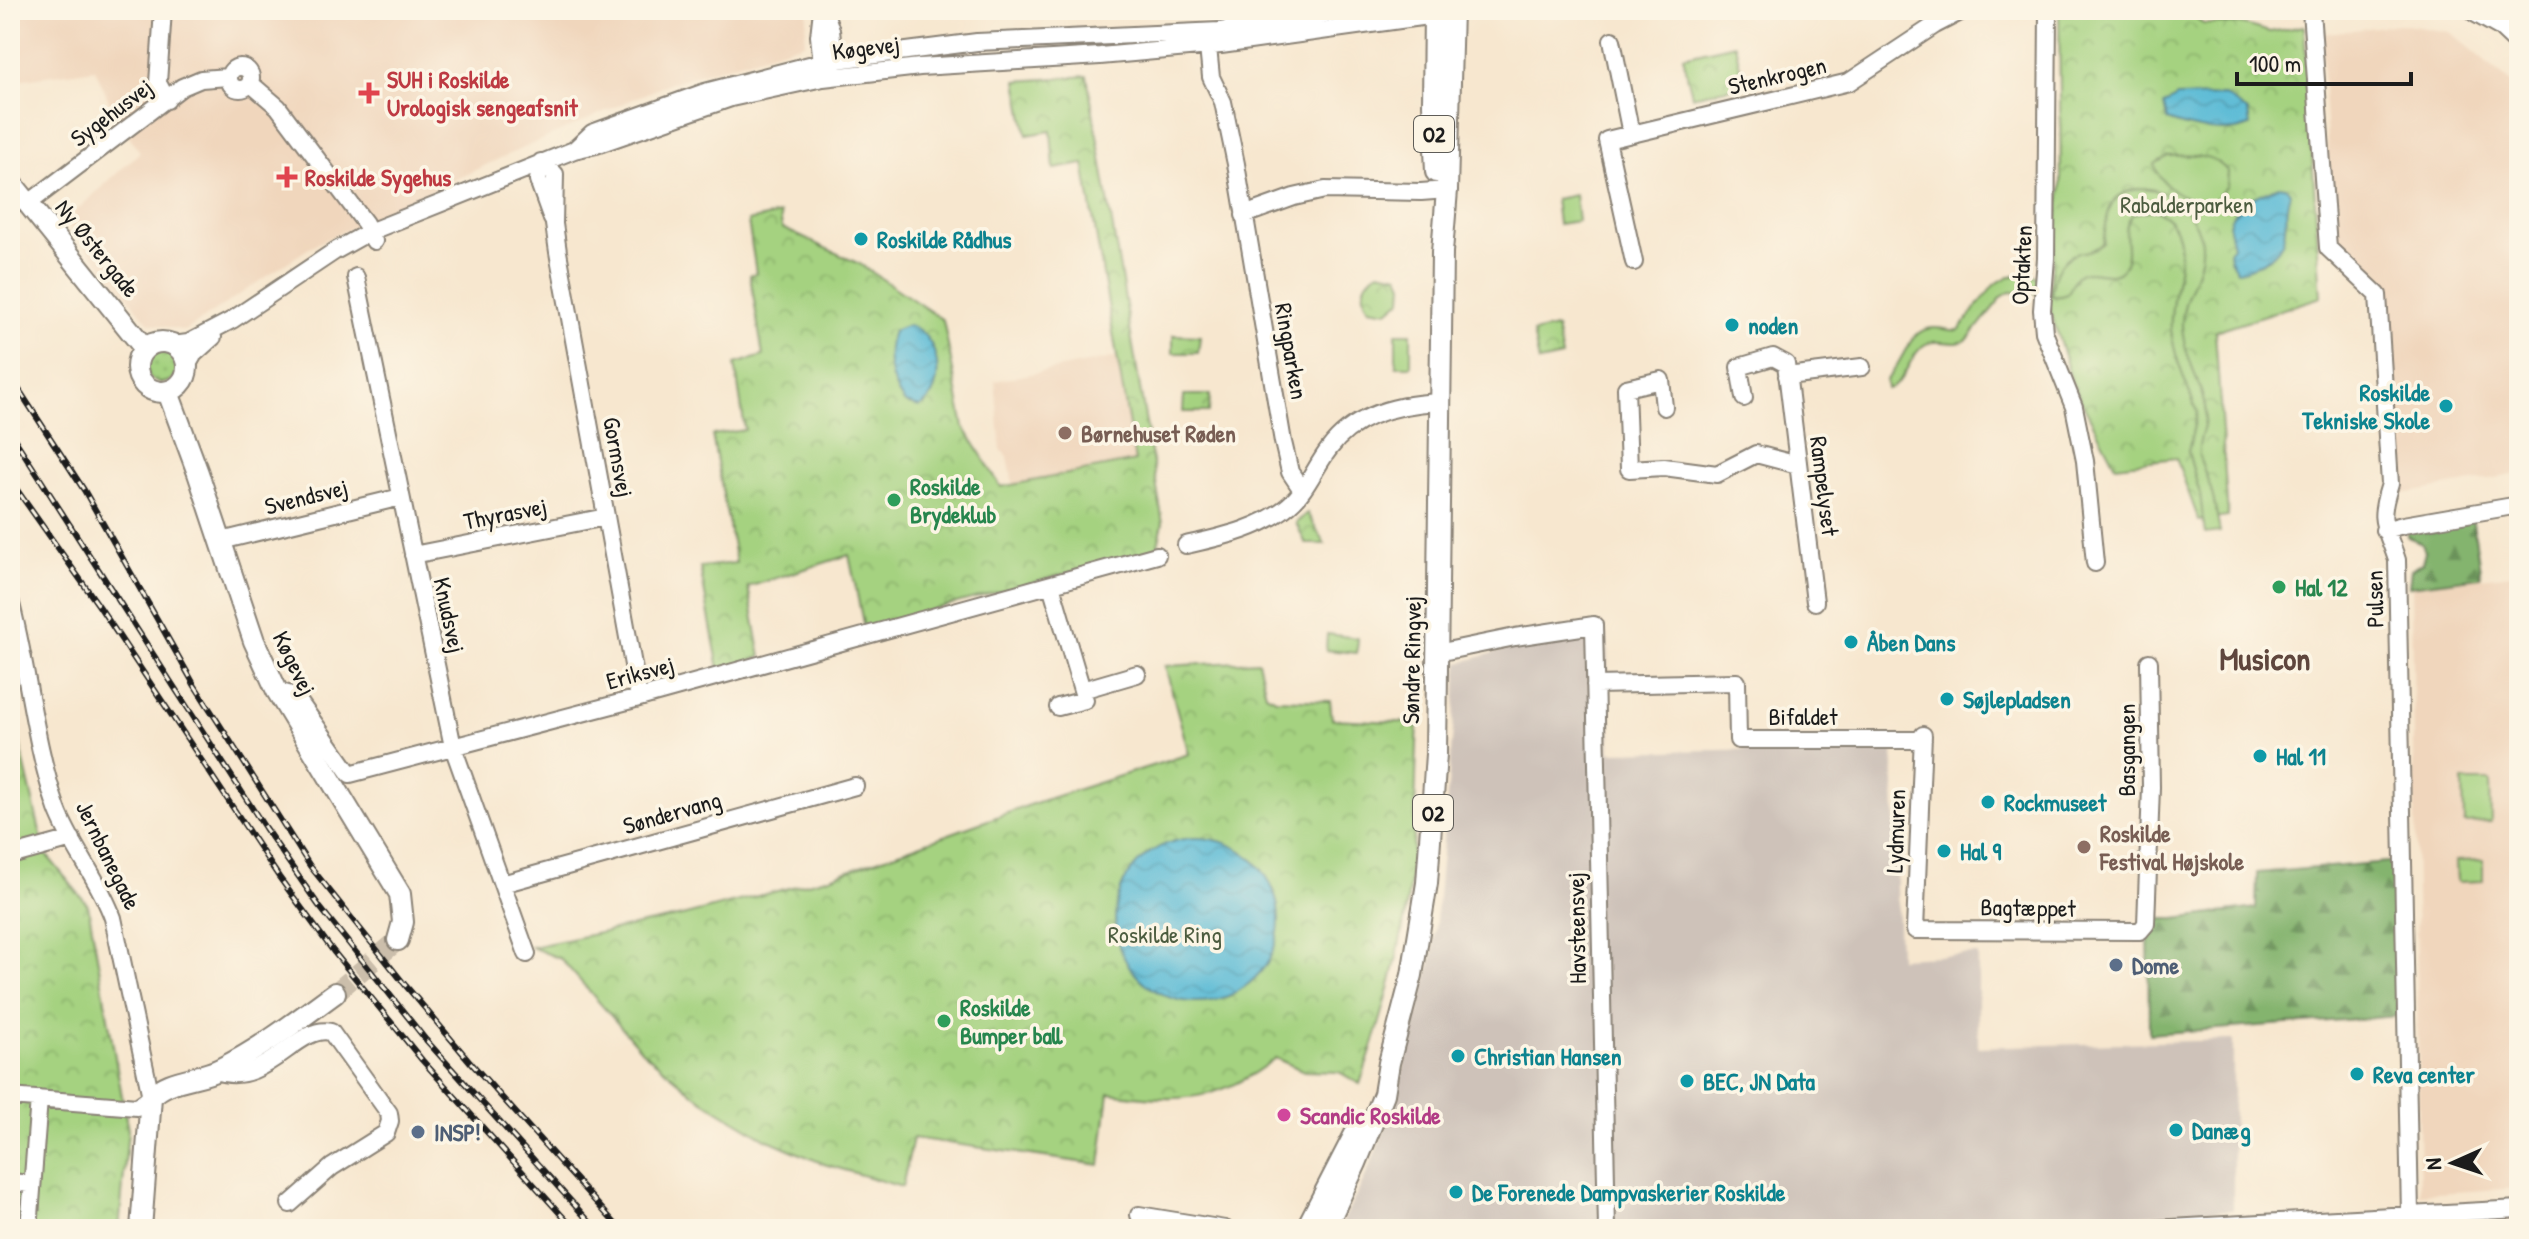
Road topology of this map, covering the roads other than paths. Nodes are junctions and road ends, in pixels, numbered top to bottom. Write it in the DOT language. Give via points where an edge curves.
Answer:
graph roads {
  1 [pos="163,10"];
  2 [pos="823,10"];
  3 [pos="1350,10"];
  4 [pos="1964,10"];
  5 [pos="2048,10"];
  6 [pos="2311,10"];
  7 [pos="2477,10"];
  8 [pos="1446,12"];
  9 [pos="1317,20"];
  10 [pos="1208,39"];
  11 [pos="1612,40"];
  12 [pos="2519,40"];
  13 [pos="829,69"];
  14 [pos="167,100"];
  15 [pos="1631,134"];
  16 [pos="541,162"];
  17 [pos="10,181"];
  18 [pos="1442,191"];
  19 [pos="29,203"];
  20 [pos="1244,215"];
  21 [pos="372,237"];
  22 [pos="1634,262"];
  23 [pos="356,277"];
  24 [pos="232,320"];
  25 [pos="173,345"];
  26 [pos="145,349"];
  27 [pos="187,366"];
  28 [pos="1862,367"];
  29 [pos="1787,376"];
  30 [pos="168,392"];
  31 [pos="1744,398"];
  32 [pos="1439,402"];
  33 [pos="1664,407"];
  34 [pos="1798,465"];
  35 [pos="1302,490"];
  36 [pos="401,497"];
  37 [pos="2519,505"];
  38 [pos="606,517"];
  39 [pos="2384,530"];
  40 [pos="221,541"];
  41 [pos="1186,545"];
  42 [pos="413,555"];
  43 [pos="1157,555"];
  44 [pos="2095,563"];
  45 [pos="1051,585"];
  46 [pos="10,600"];
  47 [pos="1815,602"];
  48 [pos="1437,653"];
  49 [pos="2149,662"];
  50 [pos="1137,674"];
  51 [pos="27,679"];
  52 [pos="10,683"];
  53 [pos="1595,685"];
  54 [pos="1082,690"];
  55 [pos="277,691"];
  56 [pos="639,698"];
  57 [pos="1058,707"];
  58 [pos="1923,737"];
  59 [pos="453,747"];
  60 [pos="855,786"];
  61 [pos="72,839"];
  62 [pos="10,856"];
  63 [pos="502,884"];
  64 [pos="1915,930"];
  65 [pos="2140,931"];
  66 [pos="398,940"];
  67 [pos="527,954"];
  68 [pos="335,993"];
  69 [pos="1389,1063"];
  70 [pos="216,1071"];
  71 [pos="10,1097"];
  72 [pos="151,1097"];
  73 [pos="39,1099"];
  74 [pos="10,1182"];
  75 [pos="32,1184"];
  76 [pos="290,1204"];
  77 [pos="2519,1209"];
  78 [pos="1139,1215"];
  79 [pos="2410,1215"];
  80 [pos="2158,1228"];
  81 [pos="29,1229"];
  82 [pos="141,1229"];
  83 [pos="1225,1229"];
  84 [pos="1306,1229"];
  85 [pos="1325,1229"];
  86 [pos="1607,1229"];
  1 -- 14 [label="street" via="158,83"];
  2 -- 13 [label="street" via="831,30"];
  3 -- 9 [label="street, Køgevej"];
  4 -- 15 [label="street, Stenkrogen" via="1849,82"];
  5 -- 44 [label="street, Optakten" via="2042,310 2044,332 2074,407"];
  6 -- 39 [label="street, Pulsen" via="2328,248 2378,295 2390,484 2381,514"];
  7 -- 12 [label="highway"];
  8 -- 9 [label="street, Køgevej"];
  8 -- 18 [label="main road, Søndre Ringvej / O2"];
  9 -- 10 [label="street, Køgevej"];
  10 -- 13 [label="street, Køgevej" via="1100,56"];
  10 -- 20 [label="street, Ringparken" via="1211,77 1223,102"];
  11 -- 15 [label="street"];
  13 -- 16 [label="street, Køgevej"];
  14 -- 19 [label="street, Sygehusvej"];
  14 -- 21 [label="street, Sygehusvej" via="191,82 228,77 243,67 250,73 250,83 278,107"];
  15 -- 22 [label="street" via="1607,140"];
  16 -- 21 [label="street, Køgevej"];
  16 -- 38 [label="street, Gormsvej" via="538,180 554,224"];
  17 -- 19 [label="main road, Ny Østergade"];
  18 -- 20 [label="street" via="1325,190"];
  18 -- 32 [label="main road, Søndre Ringvej / O2"];
  19 -- 26 [label="main road, Ny Østergade"];
  20 -- 35 [label="street, Ringparken" via="1283,442 1290,472"];
  21 -- 24 [label="street, Køgevej" via="335,251"];
  23 -- 36 [label="street, Knudsvej"];
  24 -- 25 [label="street, Køgevej" via="188,343"];
  24 -- 27 [label="street, Køgevej"];
  25 -- 26 [label="main road" via="160,342"];
  25 -- 27 [label="main road"];
  26 -- 30 [label="main road" via="137,365 140,379 154,391"];
  27 -- 30 [label="main road" via="182,382"];
  28 -- 29 [label="street"];
  29 -- 31 [label="street" via="1786,364 1773,357 1739,367"];
  29 -- 34 [label="street, Rampelyset"];
  30 -- 40 [label="main road, Køgevej"];
  32 -- 35 [label="street" via="1368,417 1330,447"];
  32 -- 48 [label="main road, Søndre Ringvej / O2"];
  33 -- 34 [label="street" via="1661,380 1626,388 1629,469 1717,474 1756,454"];
  34 -- 47 [label="street, Rampelyset"];
  35 -- 41 [label="street" via="1291,504 1258,525"];
  36 -- 40 [label="street, Svendsvej"];
  36 -- 42 [label="street, Knudsvej"];
  37 -- 39 [label="street"];
  38 -- 42 [label="street, Thyrasvej"];
  38 -- 56 [label="street, Gormsvej"];
  39 -- 79 [label="street, Pulsen" via="2397,560"];
  40 -- 55 [label="main road, Køgevej" via="254,641"];
  42 -- 59 [label="street, Knudsvej"];
  43 -- 45 [label="street, Eriksvej"];
  45 -- 54 [label="street"];
  45 -- 56 [label="street, Eriksvej"];
  46 -- 51 [label="street, Jernbanegade"];
  48 -- 53 [label="street, Havsteensvej" via="1594,625"];
  48 -- 69 [label="main road, Søndre Ringvej / O2" via="1427,883 1412,975"];
  49 -- 65 [label="street, Basgangen" via="2151,787 2146,924"];
  50 -- 54 [label="street"];
  51 -- 52 [label="street"];
  51 -- 61 [label="street, Jernbanegade" via="51,789"];
  53 -- 58 [label="street, Bifaldet" via="1737,682 1738,740"];
  53 -- 86 [label="street, Havsteensvej"];
  54 -- 57 [label="street" via="1085,700"];
  55 -- 59 [label="street, Eriksvej" via="295,696 350,774"];
  55 -- 66 [label="main road, Køgevej" via="400,894 403,922"];
  56 -- 59 [label="street, Eriksvej"];
  58 -- 64 [label="street, Lydmuren"];
  59 -- 63 [label="street, Knudsvej"];
  60 -- 63 [label="street, Søndervang"];
  61 -- 62 [label="street"];
  61 -- 72 [label="street, Jernbanegade" via="113,918"];
  63 -- 67 [label="street, Knudsvej"];
  64 -- 65 [label="street, Bagtæppet"];
  68 -- 70 [label="main road" via="259,1048"];
  69 -- 84 [label="main road, Søndre Ringvej / O2"];
  69 -- 85 [label="main road, Søndre Ringvej / O2" via="1379,1108"];
  70 -- 72 [label="main road" via="160,1087"];
  70 -- 76 [label="street" via="230,1076 246,1073 316,1031 327,1031 389,1113 386,1133 332,1167"];
  71 -- 73 [label="street"];
  72 -- 73 [label="street" via="137,1107"];
  72 -- 82 [label="main road, Jernbanegade"];
  73 -- 75 [label="street"];
  74 -- 75 [label="street"];
  75 -- 81 [label="street"];
  77 -- 79 [label="street"];
  78 -- 83 [label="street"];
  79 -- 80 [label="street"];
}
